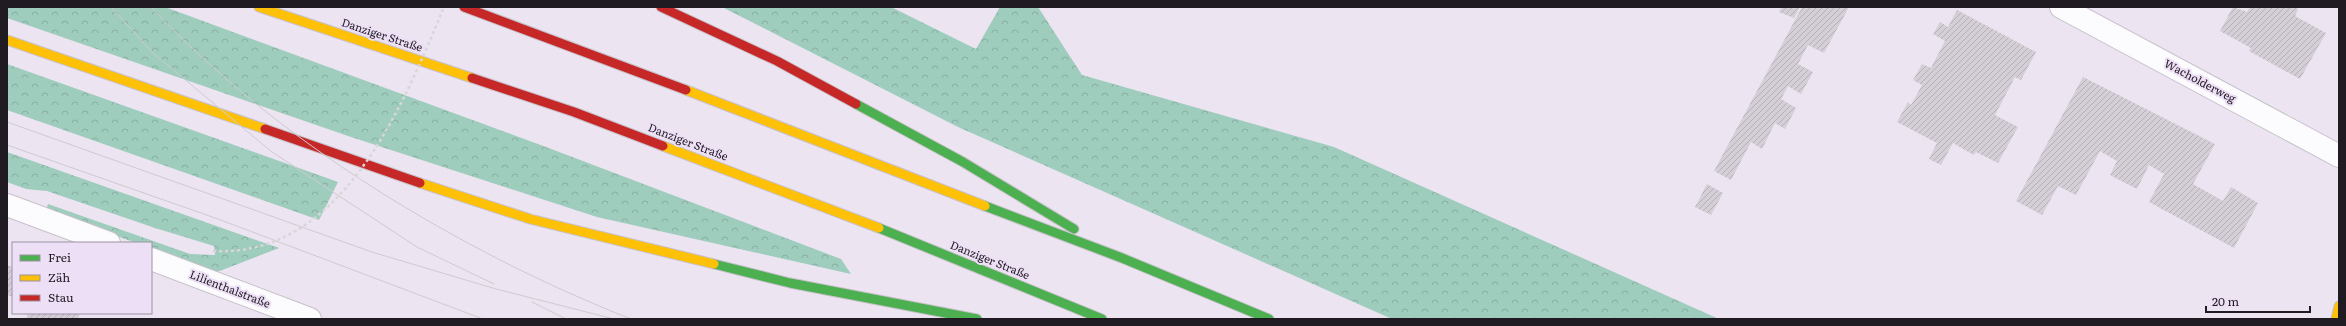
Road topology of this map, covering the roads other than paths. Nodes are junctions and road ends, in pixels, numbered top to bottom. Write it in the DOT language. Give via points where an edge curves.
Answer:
graph roads {
  1 [pos="259,7"];
  2 [pos="464,7"];
  3 [pos="661,7"];
  4 [pos="2061,7"];
  5 [pos="7,40"];
  6 [pos="2339,156"];
  7 [pos="7,205"];
  8 [pos="106,242"];
  9 [pos="1122,258"];
  10 [pos="152,259"];
  11 [pos="2339,306"];
  12 [pos="310,319"];
  13 [pos="977,319"];
  14 [pos="1102,319"];
  15 [pos="1269,319"];
  16 [pos="2336,319"];
  1 -- 14 [label="main road, Danziger Straße" via="574,112 850,216"];
  2 -- 9 [label="main road" via="593,54"];
  3 -- 9 [label="main road" via="777,61 956,158"];
  4 -- 6 [label="street, Wacholderweg"];
  5 -- 13 [label="main road" via="523,217 790,283"];
  7 -- 8 [label="street"];
  9 -- 15 [label="main road"];
  10 -- 12 [label="street, Lilienthalstraße"];
  11 -- 16 [label="main road"];
}
